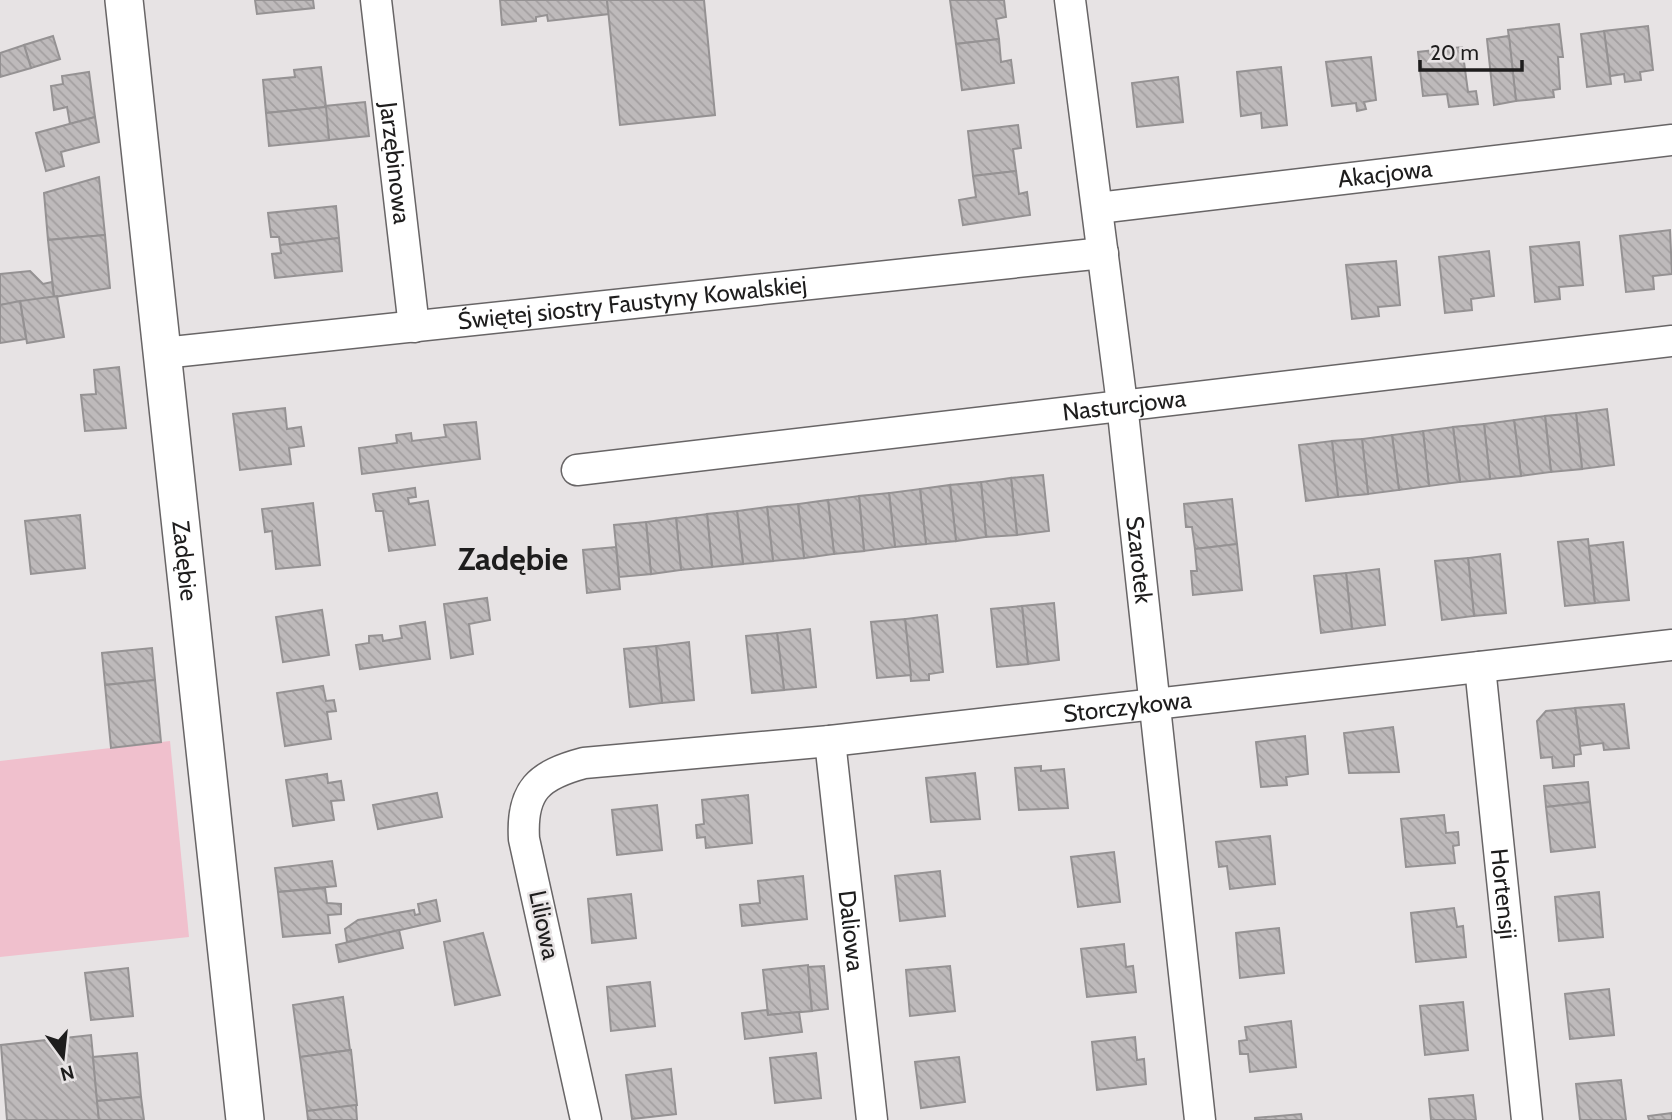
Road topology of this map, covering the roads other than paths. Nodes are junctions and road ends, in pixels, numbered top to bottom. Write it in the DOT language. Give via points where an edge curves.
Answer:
graph roads {
  1 [pos="124,0"];
  2 [pos="376,0"];
  3 [pos="1070,0"];
  4 [pos="1672,140"];
  5 [pos="1098,208"];
  6 [pos="1104,253"];
  7 [pos="414,327"];
  8 [pos="1672,341"];
  9 [pos="163,353"];
  10 [pos="1122,404"];
  11 [pos="578,470"];
  12 [pos="1672,645"];
  13 [pos="1480,667"];
  14 [pos="1156,704"];
  15 [pos="830,741"];
  16 [pos="584,763"];
  17 [pos="245,1120"];
  18 [pos="586,1120"];
  19 [pos="872,1120"];
  20 [pos="1200,1120"];
  21 [pos="1527,1120"];
  1 -- 9 [label="street, Zadębie"];
  2 -- 7 [label="street, Jarzębinowa"];
  3 -- 5 [label="street, Szarotek"];
  4 -- 5 [label="street, Akacjowa"];
  5 -- 6 [label="street, Szarotek"];
  6 -- 7 [label="street, Świętej siostry Faustyny Kowalskiej"];
  6 -- 10 [label="street, Szarotek"];
  7 -- 9 [label="street, Świętej siostry Faustyny Kowalskiej"];
  8 -- 10 [label="street, Nasturcjowa"];
  9 -- 17 [label="street, Zadębie"];
  10 -- 11 [label="street, Nasturcjowa"];
  10 -- 14 [label="street, Szarotek"];
  12 -- 13 [label="street, Storczykowa"];
  13 -- 14 [label="street, Storczykowa"];
  13 -- 21 [label="street, Hortensji"];
  14 -- 15 [label="street, Storczykowa"];
  14 -- 20 [label="street, Szarotek"];
  15 -- 16 [label="street, Storczykowa"];
  15 -- 19 [label="street, Daliowa"];
  16 -- 18 [label="street, Liliowa" via="539,782 527,799 523,817"];
}
